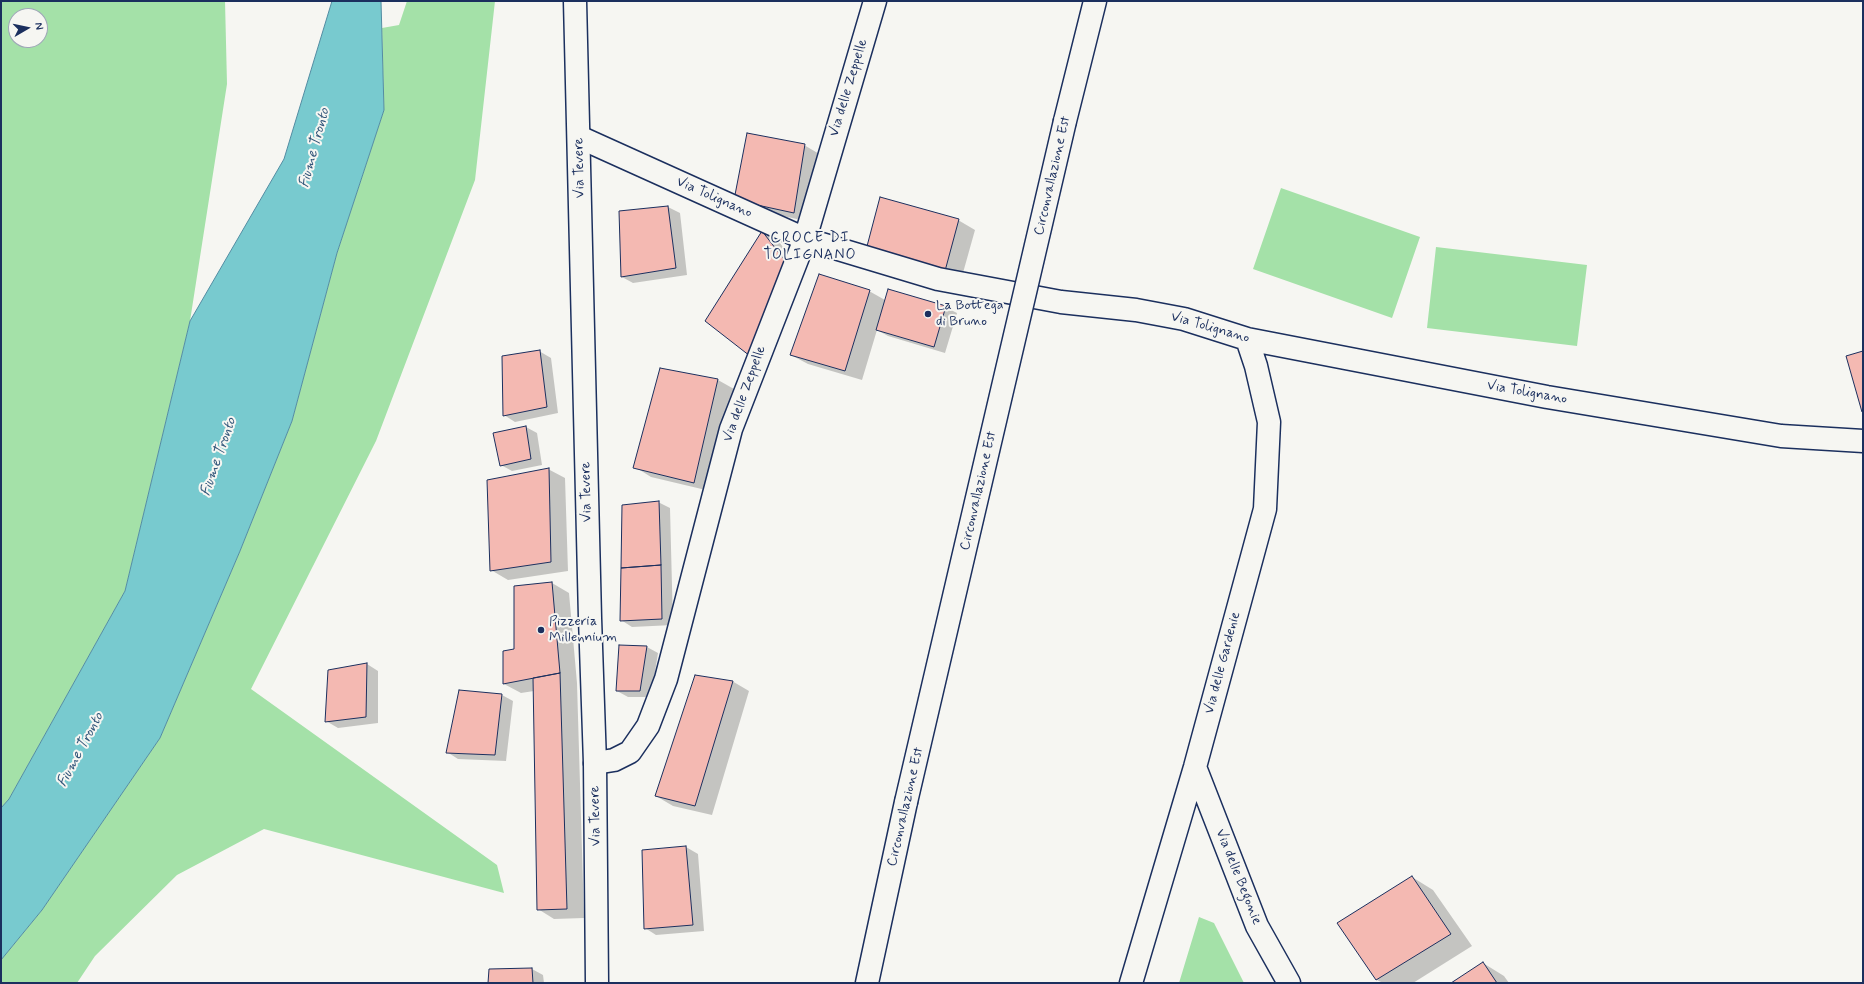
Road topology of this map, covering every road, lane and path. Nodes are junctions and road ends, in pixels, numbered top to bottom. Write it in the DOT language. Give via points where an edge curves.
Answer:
graph roads {
  1 [pos="575,1"];
  2 [pos="875,1"];
  3 [pos="1095,1"];
  4 [pos="579,137"];
  5 [pos="805,239"];
  6 [pos="1247,339"];
  7 [pos="1863,441"];
  8 [pos="595,763"];
  9 [pos="1195,767"];
  10 [pos="597,983"];
  11 [pos="867,983"];
  12 [pos="1131,983"];
  13 [pos="1289,983"];
  1 -- 4 [label="street, Via Tevere"];
  2 -- 5 [label="street, Via delle Zeppelle"];
  3 -- 11 [label="street, Circonvallazione Est, bridge" via="906,802"];
  4 -- 5 [label="street, Via Tolignano"];
  4 -- 8 [label="street, Via Tevere"];
  5 -- 6 [label="street, Via Tolignano" via="938,279 1061,302 1136,310 1184,319"];
  5 -- 8 [label="street, Via delle Zeppelle" via="731,429 666,678 648,726 630,752 614,760"];
  6 -- 7 [label="street, Via Tolignano" via="1570,401 1781,436"];
  6 -- 9 [label="street, Via delle Gardenie" via="1269,422 1265,509"];
  8 -- 10 [label="street, Via Tevere"];
  9 -- 12 [label="street, Via delle Gardenie"];
  9 -- 13 [label="street, Via delle Begonie" via="1257,926"];
}
